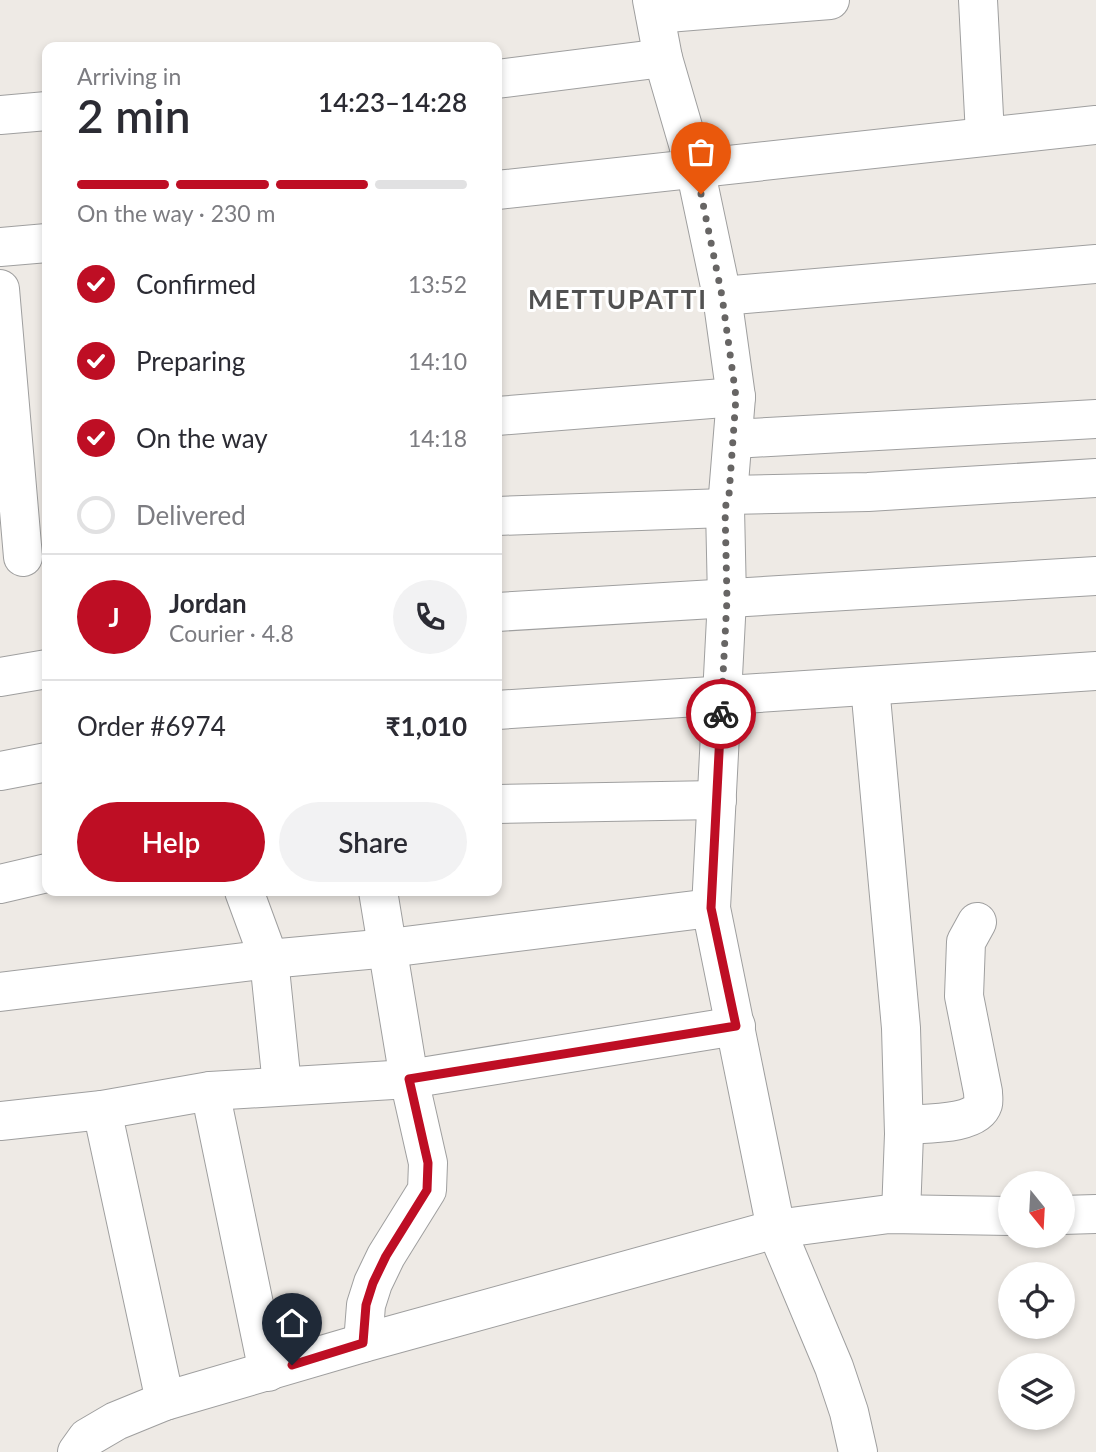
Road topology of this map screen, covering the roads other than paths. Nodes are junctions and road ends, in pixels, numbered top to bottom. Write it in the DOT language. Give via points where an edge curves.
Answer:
graph roads {
  1 [pos="830,0"];
  2 [pos="978,0"];
  3 [pos="653,7"];
  4 [pos="663,58"];
  5 [pos="502,78"];
  6 [pos="42,111"];
  7 [pos="0,115"];
  8 [pos="1096,125"];
  9 [pos="985,135"];
  10 [pos="695,168"];
  11 [pos="502,189"];
  12 [pos="42,243"];
  13 [pos="0,247"];
  14 [pos="1096,264"];
  15 [pos="0,289"];
  16 [pos="722,296"];
  17 [pos="736,397"];
  18 [pos="502,416"];
  19 [pos="1096,419"];
  20 [pos="733,439"];
  21 [pos="1096,478"];
  22 [pos="727,501"];
  23 [pos="502,516"];
  24 [pos="23,557"];
  25 [pos="1096,576"];
  26 [pos="727,599"];
  27 [pos="502,612"];
  28 [pos="42,670"];
  29 [pos="1096,671"];
  30 [pos="0,677"];
  31 [pos="870,686"];
  32 [pos="722,695"];
  33 [pos="502,710"];
  34 [pos="42,763"];
  35 [pos="0,771"];
  36 [pos="717,800"];
  37 [pos="502,804"];
  38 [pos="42,874"];
  39 [pos="0,884"];
  40 [pos="246,896"];
  41 [pos="379,896"];
  42 [pos="711,908"];
  43 [pos="977,922"];
  44 [pos="389,948"];
  45 [pos="269,959"];
  46 [pos="0,992"];
  47 [pos="736,1026"];
  48 [pos="409,1079"];
  49 [pos="282,1085"];
  50 [pos="211,1091"];
  51 [pos="102,1110"];
  52 [pos="0,1121"];
  53 [pos="904,1125"];
  54 [pos="901,1214"];
  55 [pos="1096,1214"];
  56 [pos="1075,1215"];
  57 [pos="998,1216"];
  58 [pos="776,1229"];
  59 [pos="363,1343"];
  60 [pos="268,1372"];
  61 [pos="165,1401"];
  62 [pos="77,1452"];
  63 [pos="858,1452"];
  1 -- 3 [label="street"];
  2 -- 9 [label="street"];
  3 -- 4 [label="street"];
  4 -- 5 [label="street"];
  4 -- 10 [label="street"];
  6 -- 7 [label="street"];
  8 -- 9 [label="street"];
  9 -- 10 [label="street"];
  10 -- 11 [label="street"];
  10 -- 16 [label="street"];
  12 -- 13 [label="street"];
  14 -- 16 [label="street"];
  15 -- 24 [label="street"];
  16 -- 17 [label="street"];
  17 -- 18 [label="street"];
  17 -- 20 [label="street"];
  19 -- 20 [label="street"];
  20 -- 22 [label="street"];
  21 -- 22 [label="street"];
  22 -- 23 [label="street"];
  22 -- 26 [label="street"];
  25 -- 26 [label="street"];
  26 -- 27 [label="street"];
  26 -- 32 [label="street"];
  28 -- 30 [label="street"];
  29 -- 31 [label="street"];
  31 -- 32 [label="street"];
  31 -- 53 [label="street" via="901,1028"];
  32 -- 33 [label="street"];
  32 -- 36 [label="street"];
  34 -- 35 [label="street"];
  36 -- 37 [label="street"];
  36 -- 42 [label="street"];
  38 -- 39 [label="street"];
  40 -- 45 [label="street"];
  41 -- 44 [label="street"];
  42 -- 44 [label="street"];
  42 -- 47 [label="street"];
  43 -- 53 [label="street" via="966,942 964,996 983,1104 965,1120"];
  44 -- 45 [label="street"];
  44 -- 48 [label="street"];
  45 -- 46 [label="street"];
  45 -- 49 [label="street"];
  47 -- 48 [label="street"];
  47 -- 58 [label="street"];
  48 -- 49 [label="street"];
  48 -- 59 [label="street" via="428,1163 427,1190 373,1283"];
  49 -- 50 [label="street"];
  50 -- 51 [label="street"];
  50 -- 60 [label="street"];
  51 -- 52 [label="street"];
  51 -- 61 [label="street"];
  53 -- 54 [label="street"];
  54 -- 57 [label="street"];
  54 -- 58 [label="street"];
  55 -- 56 [label="street"];
  58 -- 59 [label="street"];
  58 -- 63 [label="street" via="834,1367"];
  59 -- 60 [label="street"];
  60 -- 61 [label="street"];
  61 -- 62 [label="street" via="116,1421 87,1438"];
}
